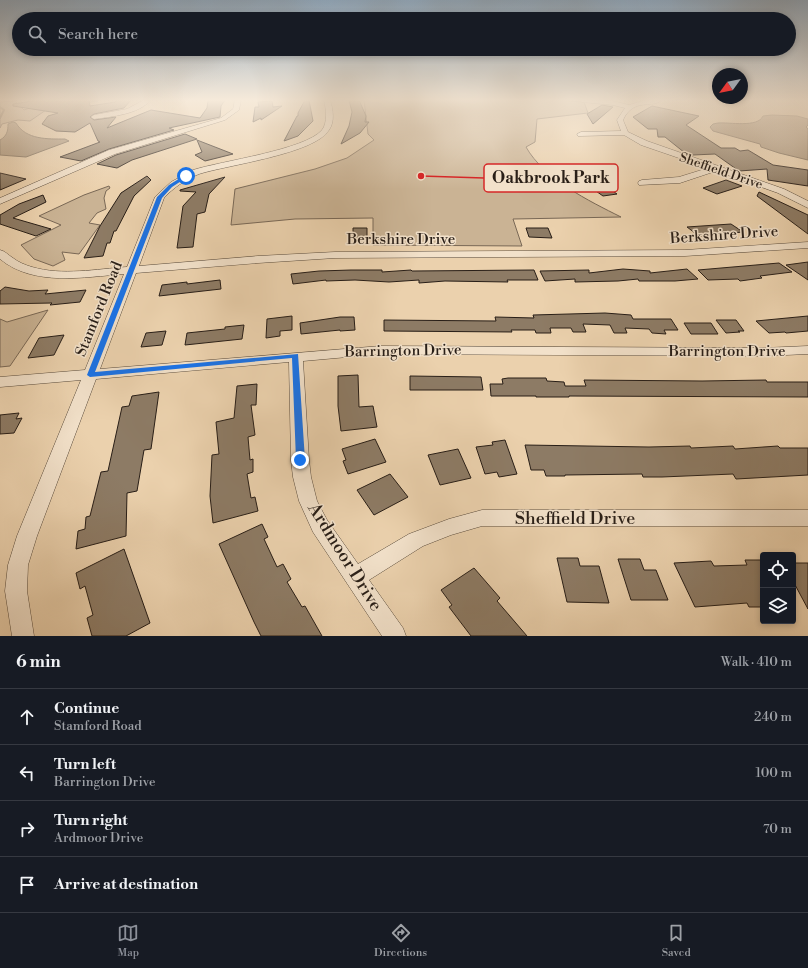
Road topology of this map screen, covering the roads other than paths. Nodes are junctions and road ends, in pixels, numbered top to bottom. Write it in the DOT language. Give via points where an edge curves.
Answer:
graph roads {
  1 [pos="190,130"];
  2 [pos="326,130"];
  3 [pos="624,130"];
  4 [pos="625,133"];
  5 [pos="581,134"];
  6 [pos="716,168"];
  7 [pos="642,183"];
  8 [pos="0,201"];
  9 [pos="808,205"];
  10 [pos="808,245"];
  11 [pos="0,253"];
  12 [pos="132,269"];
  13 [pos="808,350"];
  14 [pos="296,356"];
  15 [pos="90,375"];
  16 [pos="0,382"];
  17 [pos="808,518"];
  18 [pos="356,577"];
  19 [pos="23,636"];
  20 [pos="395,636"];
  1 -- 8 [label="street" via="112,152"];
  2 -- 12 [label="street, Stamford Road" via="294,148 202,170 186,176 171,186 160,197"];
  3 -- 4 [label="street"];
  4 -- 5 [label="street"];
  4 -- 6 [label="street, Sheffield Drive" via="644,144"];
  6 -- 7 [label="street" via="680,180"];
  6 -- 9 [label="street, Sheffield Drive" via="775,189"];
  10 -- 12 [label="street, Berkshire Drive" via="685,254 335,254 279,256"];
  11 -- 12 [label="street, Berkshire Drive" via="14,264 43,273 67,274"];
  12 -- 15 [label="street, Stamford Road"];
  13 -- 14 [label="street, Barrington Drive" via="380,350"];
  14 -- 15 [label="street, Barrington Drive"];
  14 -- 18 [label="street, Ardmoor Drive" via="300,460 308,501 320,526"];
  15 -- 16 [label="street, Barrington Drive"];
  15 -- 19 [label="street, Stamford Road" via="18,565 16,591"];
  17 -- 18 [label="street, Sheffield Drive" via="482,518 416,540"];
  18 -- 20 [label="street, Ardmoor Drive"];
}
